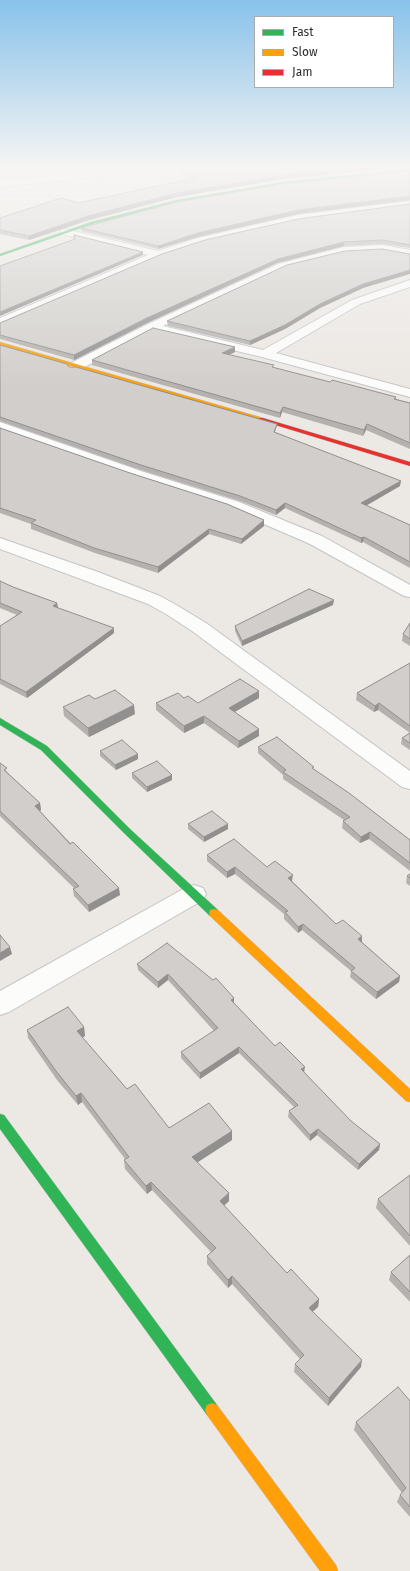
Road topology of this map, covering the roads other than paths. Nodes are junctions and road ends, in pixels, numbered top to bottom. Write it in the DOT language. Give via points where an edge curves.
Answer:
graph roads {
  1 [pos="39,241"];
  2 [pos="104,241"];
  3 [pos="198,241"];
  4 [pos="405,241"];
  5 [pos="410,253"];
  6 [pos="158,254"];
  7 [pos="0,255"];
  8 [pos="410,283"];
  9 [pos="0,322"];
  10 [pos="152,327"];
  11 [pos="0,344"];
  12 [pos="265,354"];
  13 [pos="74,367"];
  14 [pos="410,393"];
  15 [pos="0,426"];
  16 [pos="410,464"];
  17 [pos="0,543"];
  18 [pos="410,592"];
  19 [pos="0,721"];
  20 [pos="410,782"];
  21 [pos="194,894"];
  22 [pos="0,1004"];
  23 [pos="410,1097"];
  24 [pos="1,1124"];
  25 [pos="330,1571"];
  1 -- 7 [label="street"];
  2 -- 6 [label="street"];
  3 -- 6 [label="street"];
  4 -- 5 [label="street"];
  5 -- 10 [label="street" via="382,248 344,250 282,266"];
  6 -- 9 [label="street"];
  8 -- 12 [label="street" via="356,302"];
  10 -- 12 [label="street"];
  10 -- 13 [label="street"];
  11 -- 13 [label="street"];
  12 -- 14 [label="street"];
  13 -- 16 [label="street" via="338,441"];
  15 -- 18 [label="street" via="233,505 316,540"];
  17 -- 20 [label="street" via="133,592 172,610 199,627"];
  19 -- 21 [label="street" via="44,748"];
  21 -- 22 [label="street"];
  21 -- 23 [label="street"];
  24 -- 25 [label="street"];
}
